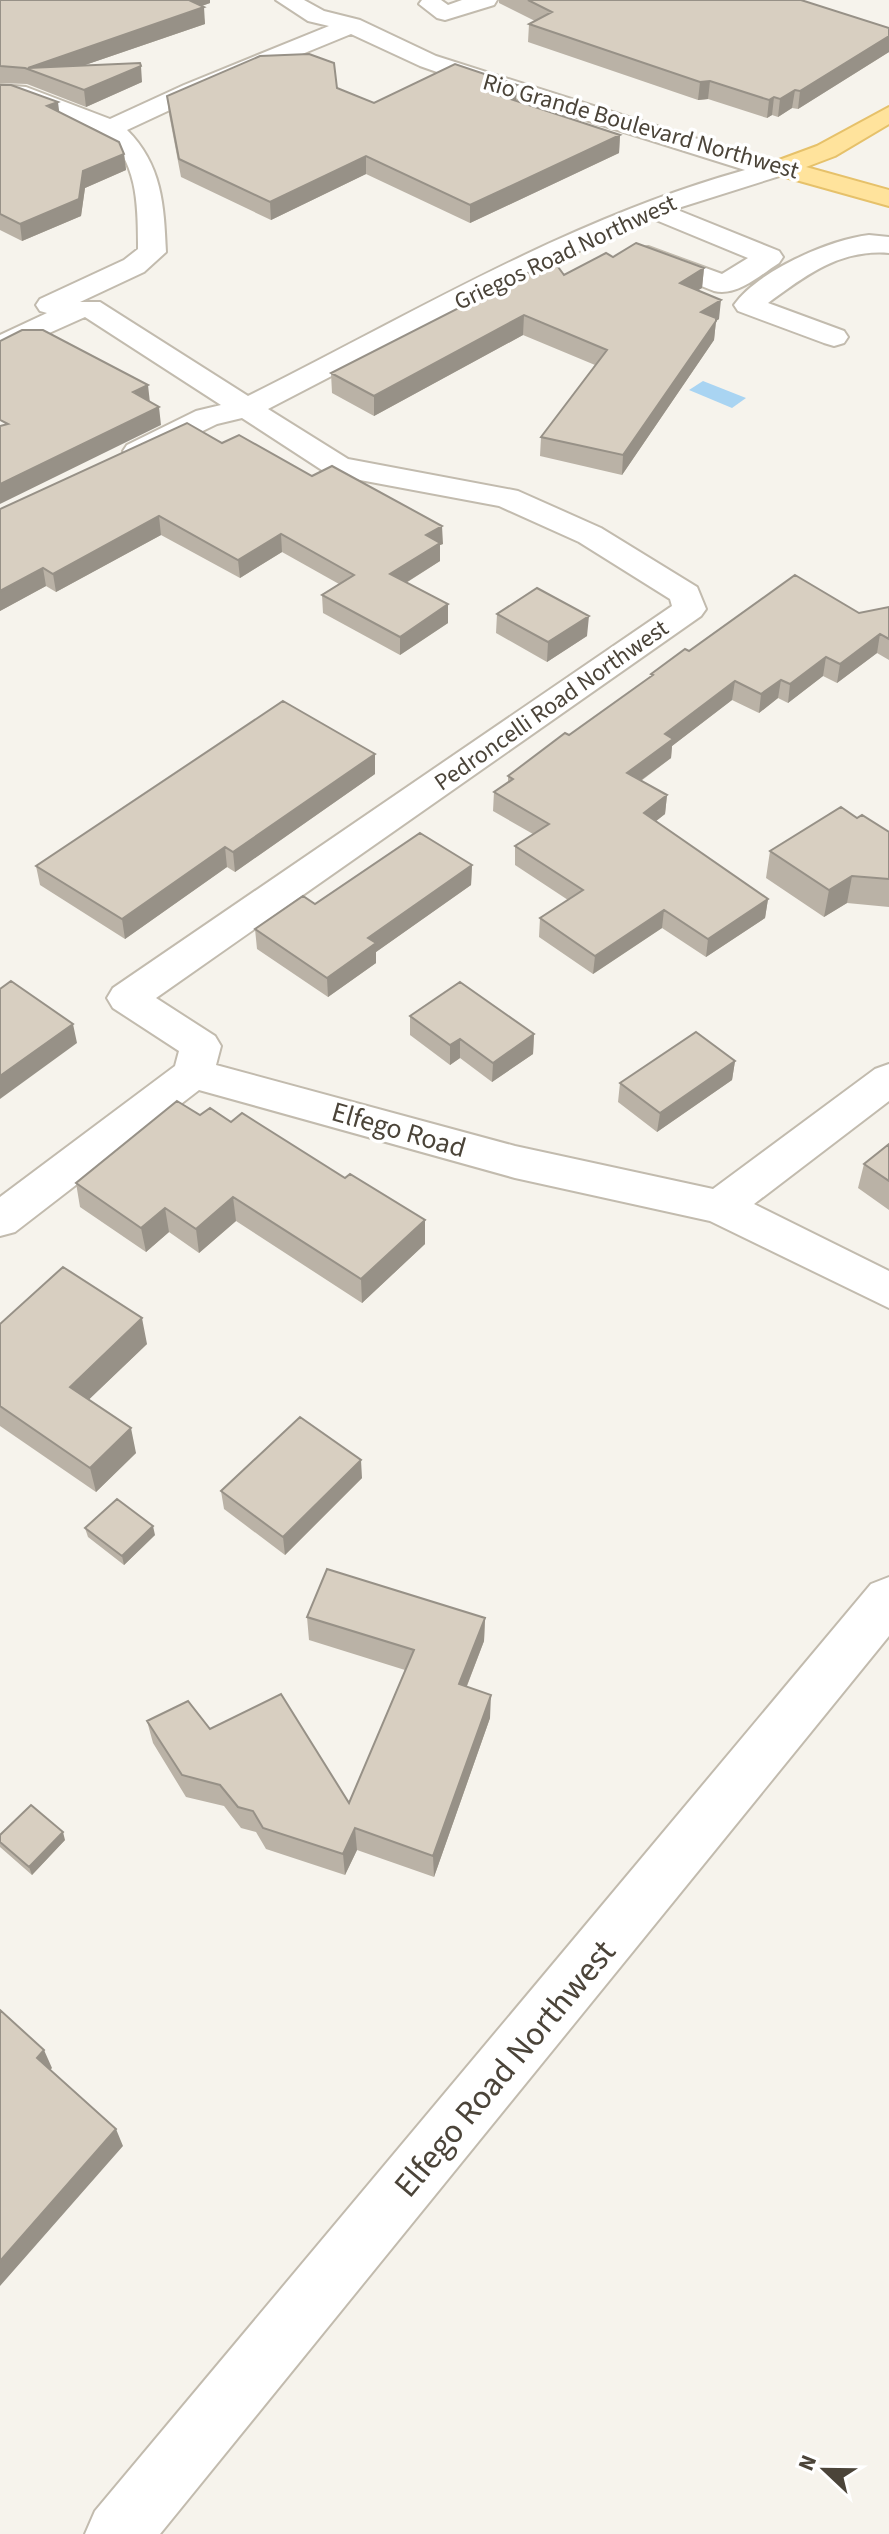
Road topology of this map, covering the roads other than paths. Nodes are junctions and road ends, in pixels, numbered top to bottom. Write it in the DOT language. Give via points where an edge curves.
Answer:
graph roads {
  1 [pos="287,0"];
  2 [pos="325,0"];
  3 [pos="486,0"];
  4 [pos="431,4"];
  5 [pos="352,25"];
  6 [pos="0,92"];
  7 [pos="889,114"];
  8 [pos="111,128"];
  9 [pos="780,168"];
  10 [pos="889,198"];
  11 [pos="652,209"];
  12 [pos="595,234"];
  13 [pos="889,245"];
  14 [pos="769,257"];
  15 [pos="799,268"];
  16 [pos="0,329"];
  17 [pos="834,337"];
  18 [pos="0,346"];
  19 [pos="247,408"];
  20 [pos="111,464"];
  21 [pos="193,1074"];
  22 [pos="889,1079"];
  23 [pos="720,1207"];
  24 [pos="0,1220"];
  25 [pos="889,1291"];
  26 [pos="889,1599"];
  27 [pos="118,2534"];
  1 -- 5 [label="street, Rio Grande Boulevard Northwest" via="316,16"];
  2 -- 5 [label="street, Rio Grande Boulevard Northwest"];
  3 -- 4 [label="street" via="445,13"];
  5 -- 8 [label="street"];
  5 -- 9 [label="street, Rio Grande Boulevard Northwest" via="428,61 543,102"];
  6 -- 8 [label="street" via="17,92"];
  7 -- 9 [label="main road, Griegos Road Northwest" via="826,151"];
  8 -- 16 [label="street" via="134,148 150,189 152,252 134,266"];
  9 -- 10 [label="main road, Rio Grande Boulevard Northwest"];
  9 -- 11 [label="street, Griegos Road Northwest" via="720,182"];
  11 -- 12 [label="street, Griegos Road Northwest"];
  11 -- 14 [label="street"];
  12 -- 14 [label="street" via="724,285"];
  12 -- 19 [label="street, Griegos Road Northwest"];
  13 -- 15 [label="street" via="835,248"];
  14 -- 15 [label="street"];
  15 -- 17 [label="street" via="748,305"];
  18 -- 19 [label="street, Pedroncelli Road Northwest" via="90,308"];
  19 -- 20 [label="street, Griegos Road Northwest" via="207,417"];
  19 -- 21 [label="street, Pedroncelli Road Northwest" via="339,467 507,498 539,510 685,594 689,609 127,998 201,1046"];
  21 -- 23 [label="street, Elfego Road" via="515,1162"];
  21 -- 24 [label="street"];
  22 -- 23 [label="street"];
  23 -- 25 [label="street"];
  26 -- 27 [label="street, Elfego Road Northwest"];
}
